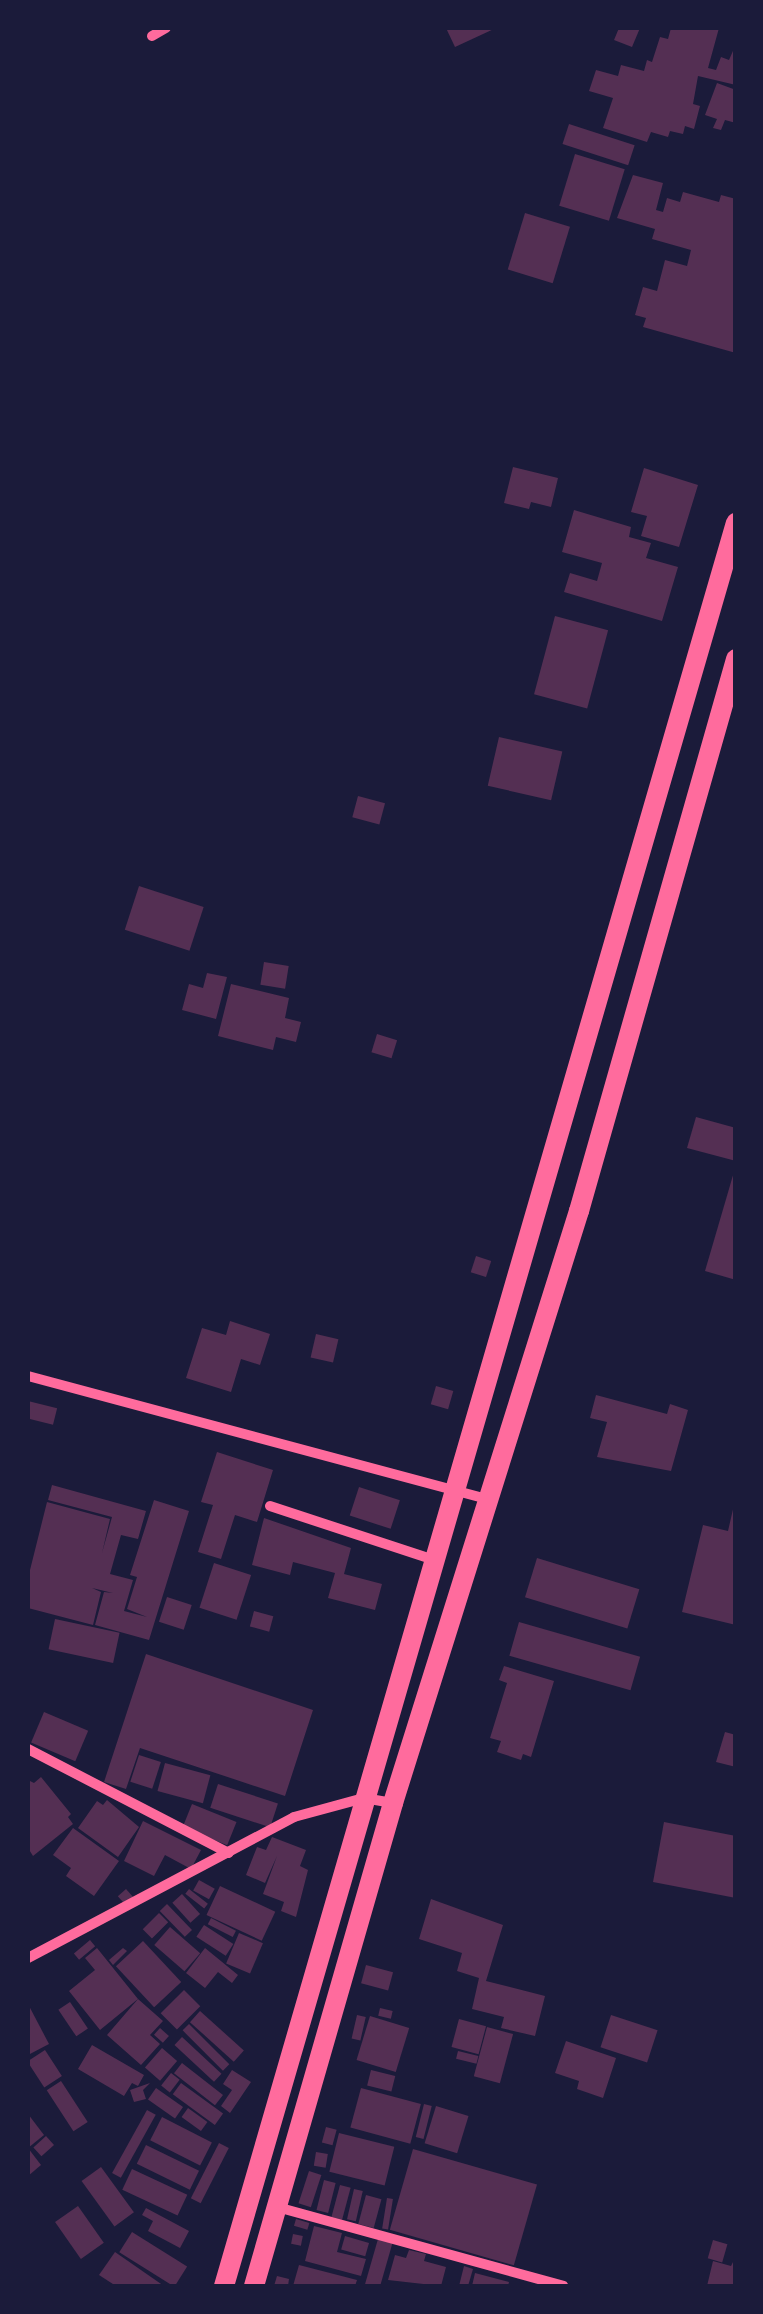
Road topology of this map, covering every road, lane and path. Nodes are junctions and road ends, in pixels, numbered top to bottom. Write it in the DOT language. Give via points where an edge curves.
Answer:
graph roads {
  1 [pos="166,28"];
  2 [pos="152,36"];
  3 [pos="736,524"];
  4 [pos="732,553"];
  5 [pos="736,659"];
  6 [pos="28,1376"];
  7 [pos="454,1489"];
  8 [pos="492,1500"];
  9 [pos="270,1506"];
  10 [pos="434,1560"];
  11 [pos="28,1749"];
  12 [pos="364,1798"];
  13 [pos="393,1803"];
  14 [pos="230,1853"];
  15 [pos="28,1957"];
  16 [pos="276,2207"];
  17 [pos="224,2286"];
  18 [pos="254,2286"];
  19 [pos="564,2286"];
  1 -- 2 [label="street"];
  3 -- 4 [label="highway"];
  4 -- 7 [label="highway"];
  5 -- 8 [label="highway"];
  6 -- 7 [label="street"];
  7 -- 8 [label="street"];
  7 -- 10 [label="highway"];
  8 -- 13 [label="highway"];
  9 -- 10 [label="street"];
  10 -- 12 [label="highway"];
  11 -- 14 [label="street"];
  12 -- 13 [label="street"];
  12 -- 14 [label="street" via="294,1817"];
  12 -- 17 [label="highway"];
  13 -- 16 [label="highway"];
  14 -- 15 [label="street"];
  16 -- 18 [label="highway"];
  16 -- 19 [label="street"];
}
